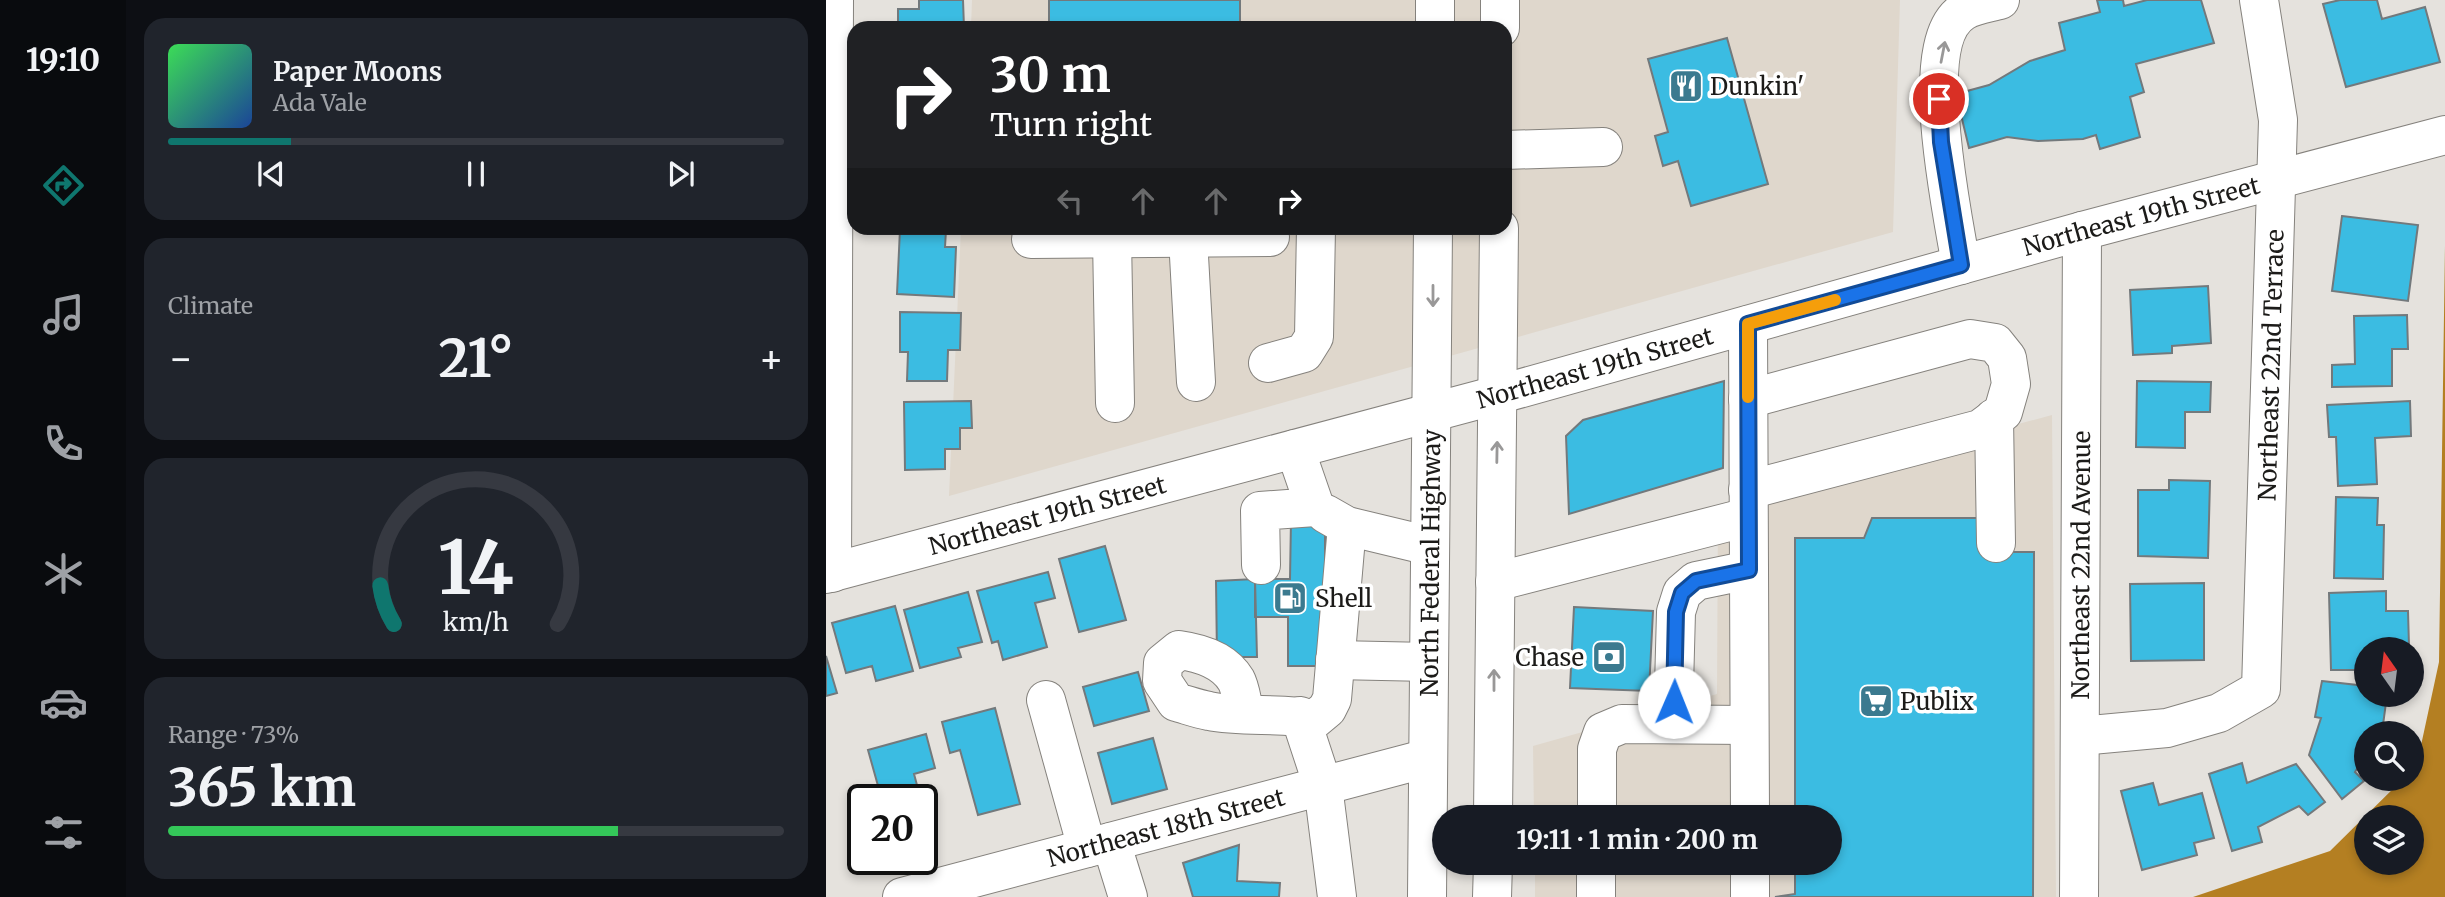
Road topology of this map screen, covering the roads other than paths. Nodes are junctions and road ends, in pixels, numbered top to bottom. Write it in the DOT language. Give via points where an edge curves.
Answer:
graph roads {
  1 [pos="834,0"];
  2 [pos="1436,0"];
  3 [pos="1500,0"];
  4 [pos="2000,0"];
  5 [pos="2259,0"];
  6 [pos="1435,21"];
  7 [pos="1500,21"];
  8 [pos="2445,135"];
  9 [pos="1603,147"];
  10 [pos="1512,150"];
  11 [pos="2276,179"];
  12 [pos="2082,232"];
  13 [pos="1316,235"];
  14 [pos="1433,235"];
  15 [pos="1499,235"];
  16 [pos="1269,237"];
  17 [pos="1188,238"];
  18 [pos="1031,239"];
  19 [pos="1112,239"];
  20 [pos="1961,265"];
  21 [pos="1748,324"];
  22 [pos="1268,363"];
  23 [pos="1196,382"];
  24 [pos="1497,395"];
  25 [pos="1748,399"];
  26 [pos="1115,403"];
  27 [pos="1432,412"];
  28 [pos="1994,418"];
  29 [pos="1295,449"];
  30 [pos="1748,504"];
  31 [pos="1331,517"];
  32 [pos="1996,543"];
  33 [pos="1430,546"];
  34 [pos="1261,565"];
  35 [pos="1749,570"];
  36 [pos="829,574"];
  37 [pos="1495,582"];
  38 [pos="1335,660"];
  39 [pos="1429,662"];
  40 [pos="1046,699"];
  41 [pos="1245,713"];
  42 [pos="1300,716"];
  43 [pos="1673,724"];
  44 [pos="1749,725"];
  45 [pos="2080,736"];
  46 [pos="1428,758"];
  47 [pos="1323,786"];
  48 [pos="1493,805"];
  49 [pos="1597,805"];
  50 [pos="1750,805"];
  51 [pos="1099,845"];
  52 [pos="1493,875"];
  53 [pos="1596,875"];
  54 [pos="1750,875"];
  55 [pos="1006,884"];
  56 [pos="902,897"];
  57 [pos="1128,897"];
  58 [pos="1338,897"];
  59 [pos="1427,897"];
  60 [pos="1492,897"];
  61 [pos="1596,897"];
  62 [pos="1750,897"];
  63 [pos="2079,897"];
  1 -- 36 [label="street"];
  2 -- 6 [label="street"];
  3 -- 7 [label="street"];
  20 -- 4 [label="street, one-way" via="1941,142 1938,77 1947,31 1963,11"];
  5 -- 11 [label="street, Northeast 22nd Terrace" via="2278,120"];
  8 -- 11 [label="street, Northeast 19th Street"];
  9 -- 10 [label="street"];
  11 -- 12 [label="street, Northeast 19th Street"];
  11 -- 45 [label="street, Northeast 22nd Terrace" via="2261,689 2219,713 2167,728"];
  12 -- 20 [label="street, Northeast 19th Street"];
  12 -- 45 [label="street, Northeast 22nd Avenue"];
  13 -- 22 [label="street" via="1314,337 1304,353"];
  14 -- 27 [label="street, North Federal Highway, one-way"];
  15 -- 24 [label="street"];
  16 -- 17 [label="street"];
  17 -- 19 [label="street"];
  17 -- 23 [label="street"];
  18 -- 19 [label="street"];
  19 -- 26 [label="street"];
  20 -- 21 [label="street, Northeast 19th Street"];
  21 -- 24 [label="street, Northeast 19th Street"];
  21 -- 25 [label="street"];
  24 -- 27 [label="street, Northeast 19th Street"];
  37 -- 24 [label="street, one-way"];
  25 -- 28 [label="street" via="1970,339 1995,343 2007,358 2011,384 2003,412"];
  25 -- 30 [label="street"];
  27 -- 29 [label="street, Northeast 19th Street"];
  27 -- 33 [label="street, North Federal Highway"];
  28 -- 30 [label="street" via="1980,429"];
  28 -- 32 [label="street"];
  29 -- 31 [label="street"];
  29 -- 36 [label="street, Northeast 19th Street"];
  30 -- 35 [label="street"];
  30 -- 37 [label="street"];
  31 -- 33 [label="street"];
  31 -- 34 [label="street" via="1260,512"];
  31 -- 38 [label="street"];
  33 -- 39 [label="street, North Federal Highway"];
  35 -- 43 [label="street" via="1696,581 1682,593 1676,612"];
  35 -- 44 [label="street"];
  48 -- 37 [label="street, one-way"];
  38 -- 39 [label="street"];
  38 -- 42 [label="street" via="1327,709 1315,719"];
  39 -- 46 [label="street, North Federal Highway"];
  40 -- 51 [label="street"];
  41 -- 42 [label="street"];
  42 -- 47 [label="street"];
  43 -- 44 [label="street"];
  43 -- 49 [label="street" via="1622,724 1603,732 1597,749"];
  44 -- 50 [label="street"];
  45 -- 63 [label="street, Northeast 22nd Avenue"];
  46 -- 47 [label="street, Northeast 18th Street"];
  46 -- 59 [label="street, North Federal Highway"];
  47 -- 51 [label="street, Northeast 18th Street"];
  47 -- 58 [label="street"];
  51 -- 55 [label="street, Northeast 18th Street"];
  51 -- 57 [label="street"];
  52 -- 60 [label="street"];
  53 -- 61 [label="street"];
  54 -- 62 [label="street"];
  55 -- 56 [label="street, Northeast 18th Street"];
}
